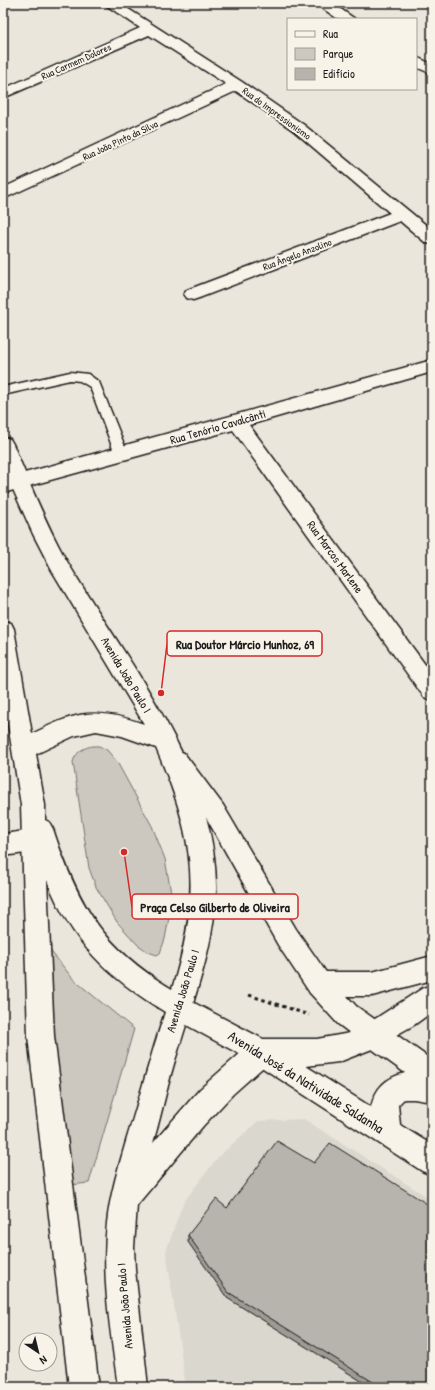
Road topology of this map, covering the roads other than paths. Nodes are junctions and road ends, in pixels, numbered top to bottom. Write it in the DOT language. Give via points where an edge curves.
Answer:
graph roads {
  1 [pos="110,3"];
  2 [pos="322,3"];
  3 [pos="346,18"];
  4 [pos="150,28"];
  5 [pos="417,62"];
  6 [pos="432,70"];
  7 [pos="237,85"];
  8 [pos="3,94"];
  9 [pos="3,194"];
  10 [pos="402,214"];
  11 [pos="432,240"];
  12 [pos="193,294"];
  13 [pos="432,366"];
  14 [pos="3,391"];
  15 [pos="237,422"];
  16 [pos="3,444"];
  17 [pos="121,454"];
  18 [pos="11,484"];
  19 [pos="3,629"];
  20 [pos="432,691"];
  21 [pos="168,748"];
  22 [pos="24,749"];
  23 [pos="34,804"];
  24 [pos="33,841"];
  25 [pos="3,845"];
  26 [pos="432,968"];
  27 [pos="319,984"];
  28 [pos="432,997"];
  29 [pos="179,1007"];
  30 [pos="373,1035"];
  31 [pos="261,1052"];
  32 [pos="432,1076"];
  33 [pos="432,1089"];
  34 [pos="389,1134"];
  35 [pos="432,1161"];
  36 [pos="124,1202"];
  37 [pos="84,1387"];
  38 [pos="133,1387"];
  1 -- 4 [label="street, Rua do Impressionismo"];
  2 -- 3 [label="street"];
  4 -- 7 [label="street, Rua do Impressionismo"];
  4 -- 8 [label="street, Rua Carmem Dolores"];
  5 -- 6 [label="street"];
  7 -- 9 [label="street, Rua João Pinto da Silva"];
  7 -- 10 [label="street, Rua do Impressionismo" via="299,128"];
  10 -- 11 [label="street, Rua do Impressionismo"];
  10 -- 12 [label="street, Rua Ângelo Anzolino"];
  13 -- 15 [label="street, Rua Tenório Cavalcânti"];
  14 -- 17 [label="lane" via="70,376 90,379 95,385"];
  15 -- 17 [label="street, Rua Tenório Cavalcânti"];
  15 -- 20 [label="street, Rua Marcos Marlene"];
  16 -- 18 [label="street, Avenida João Paulo I"];
  17 -- 18 [label="street, Rua Tenório Cavalcânti"];
  18 -- 21 [label="street, Avenida João Paulo I" via="36,522"];
  19 -- 22 [label="street"];
  21 -- 22 [label="street" via="128,728 97,722 63,730"];
  21 -- 27 [label="street" via="215,812 287,937"];
  21 -- 29 [label="street, Avenida João Paulo I" via="193,812 203,872 204,914 194,964"];
  22 -- 23 [label="street"];
  23 -- 24 [label="street"];
  23 -- 29 [label="street, Avenida José da Natividade Saldanha" via="50,860 67,901 89,935 117,966 146,989"];
  24 -- 25 [label="street"];
  24 -- 37 [label="street" via="41,1036"];
  26 -- 27 [label="street" via="372,984"];
  27 -- 30 [label="street" via="347,1015"];
  28 -- 30 [label="street"];
  29 -- 31 [label="street, Avenida José da Natividade Saldanha"];
  29 -- 36 [label="street, Avenida João Paulo I" via="164,1051"];
  30 -- 31 [label="street" via="350,1046 327,1050 296,1053"];
  30 -- 32 [label="street"];
  31 -- 34 [label="street, Avenida José da Natividade Saldanha"];
  31 -- 36 [label="street" via="203,1105"];
  33 -- 34 [label="street" via="403,1086 392,1093 386,1100 383,1111"];
  34 -- 35 [label="street, Avenida José da Natividade Saldanha"];
  36 -- 38 [label="street, Avenida João Paulo I" via="120,1262"];
}
